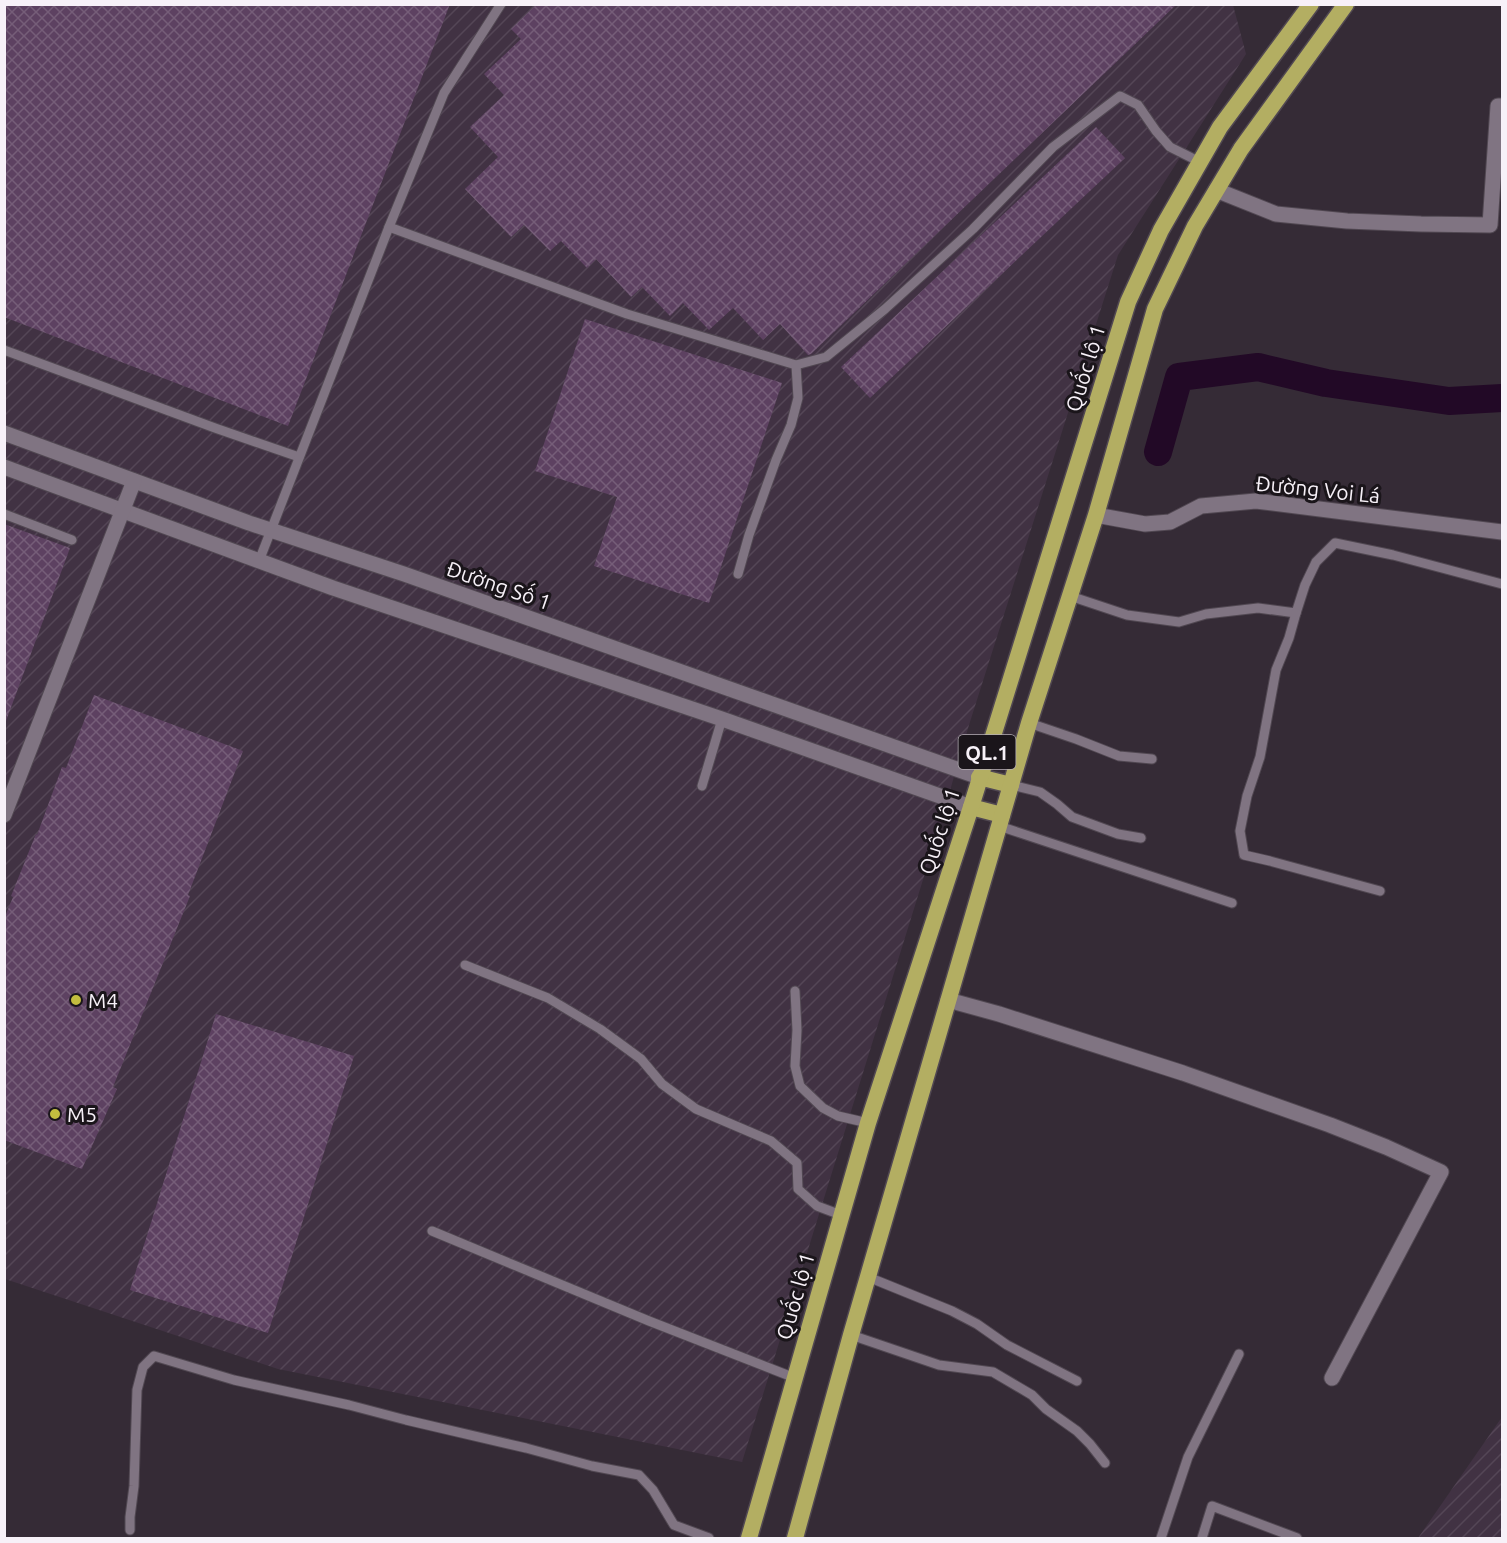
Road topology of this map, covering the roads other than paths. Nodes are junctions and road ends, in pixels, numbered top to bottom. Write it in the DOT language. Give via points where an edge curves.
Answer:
graph roads {
  1 [pos="501,4"];
  2 [pos="1311,4"];
  3 [pos="1346,4"];
  4 [pos="1503,105"];
  5 [pos="1200,162"];
  6 [pos="1216,190"];
  7 [pos="389,227"];
  8 [pos="4,350"];
  9 [pos="796,365"];
  10 [pos="4,433"];
  11 [pos="299,457"];
  12 [pos="4,467"];
  13 [pos="134,481"];
  14 [pos="123,510"];
  15 [pos="4,514"];
  16 [pos="1096,515"];
  17 [pos="271,529"];
  18 [pos="1503,532"];
  19 [pos="72,540"];
  20 [pos="259,561"];
  21 [pos="738,574"];
  22 [pos="1503,584"];
  23 [pos="1070,596"];
  24 [pos="1296,613"];
  25 [pos="722,719"];
  26 [pos="1029,723"];
  27 [pos="1152,759"];
  28 [pos="979,777"];
  29 [pos="1011,785"];
  30 [pos="702,786"];
  31 [pos="971,807"];
  32 [pos="4,815"];
  33 [pos="1001,821"];
  34 [pos="1142,838"];
  35 [pos="1380,891"];
  36 [pos="1232,903"];
  37 [pos="465,965"];
  38 [pos="795,991"];
  39 [pos="948,1000"];
  40 [pos="868,1123"];
  41 [pos="842,1215"];
  42 [pos="432,1231"];
  43 [pos="868,1277"];
  44 [pos="851,1335"];
  45 [pos="1239,1354"];
  46 [pos="795,1378"];
  47 [pos="1332,1378"];
  48 [pos="1077,1381"];
  49 [pos="1105,1463"];
  50 [pos="130,1530"];
  51 [pos="710,1539"];
  52 [pos="749,1539"];
  53 [pos="795,1539"];
  54 [pos="1161,1539"];
  55 [pos="1202,1539"];
  56 [pos="1297,1539"];
  1 -- 7 [label="lane" via="444,93"];
  2 -- 5 [label="highway, Quốc lộ 1 / QL.1" via="1220,127"];
  3 -- 6 [label="highway, QL.1"];
  4 -- 6 [label="street" via="1498,106 1490,225 1276,214"];
  5 -- 9 [label="lane" via="1170,147 1138,105 1120,96 1053,147 973,229 885,309 826,357"];
  5 -- 28 [label="highway, Quốc lộ 1 / QL.1" via="1161,230 1128,302"];
  6 -- 16 [label="highway, QL.1" via="1155,309"];
  7 -- 9 [label="lane" via="627,314"];
  7 -- 11 [label="lane"];
  8 -- 11 [label="lane"];
  9 -- 21 [label="lane" via="798,398 791,425"];
  10 -- 13 [label="street, Đường Số 1"];
  11 -- 17 [label="lane"];
  12 -- 14 [label="street"];
  13 -- 14 [label="street"];
  13 -- 17 [label="street, Đường Số 1"];
  14 -- 20 [label="street"];
  14 -- 32 [label="street"];
  15 -- 19 [label="lane"];
  16 -- 18 [label="street, Đường Voi Lá" via="1145,524 1170,522 1201,506 1256,501"];
  16 -- 23 [label="highway, QL.1"];
  17 -- 20 [label="lane"];
  17 -- 28 [label="street, Đường Số 1"];
  20 -- 25 [label="street"];
  22 -- 24 [label="lane" via="1335,543 1316,562"];
  23 -- 24 [label="lane" via="1127,615 1179,622 1206,614 1258,608"];
  23 -- 26 [label="highway, QL.1"];
  24 -- 35 [label="lane" via="1276,670 1260,757 1247,796 1240,831 1244,855"];
  25 -- 30 [label="lane"];
  25 -- 31 [label="street"];
  26 -- 27 [label="lane" via="1119,756"];
  26 -- 29 [label="highway, QL.1"];
  28 -- 29 [label="highway"];
  28 -- 31 [label="highway, Quốc lộ 1 / QL.1"];
  29 -- 33 [label="highway, QL.1"];
  29 -- 34 [label="lane" via="1040,792 1072,817 1118,834"];
  31 -- 33 [label="highway"];
  31 -- 40 [label="highway, Quốc lộ 1 / QL.1"];
  33 -- 36 [label="lane"];
  33 -- 39 [label="highway, QL.1"];
  37 -- 41 [label="lane" via="548,998 641,1059 662,1084 696,1109 771,1141 797,1163 798,1189 817,1206"];
  38 -- 40 [label="lane" via="795,1066 800,1086 823,1108"];
  39 -- 43 [label="highway, QL.1"];
  39 -- 47 [label="street" via="1183,1073 1349,1132 1441,1172"];
  40 -- 41 [label="highway, Quốc lộ 1 / QL.1"];
  41 -- 46 [label="highway, Quốc lộ 1 / QL.1"];
  42 -- 46 [label="lane"];
  43 -- 44 [label="highway, QL.1"];
  43 -- 48 [label="lane" via="952,1311"];
  44 -- 49 [label="lane" via="939,1365 993,1372 1032,1395 1077,1431"];
  44 -- 53 [label="highway, QL.1"];
  45 -- 54 [label="lane" via="1188,1457"];
  46 -- 52 [label="highway, Quốc lộ 1 / QL.1"];
  50 -- 51 [label="lane" via="137,1390 143,1367 154,1356 234,1380 639,1475 674,1525"];
  55 -- 56 [label="lane" via="1212,1506"];
}
